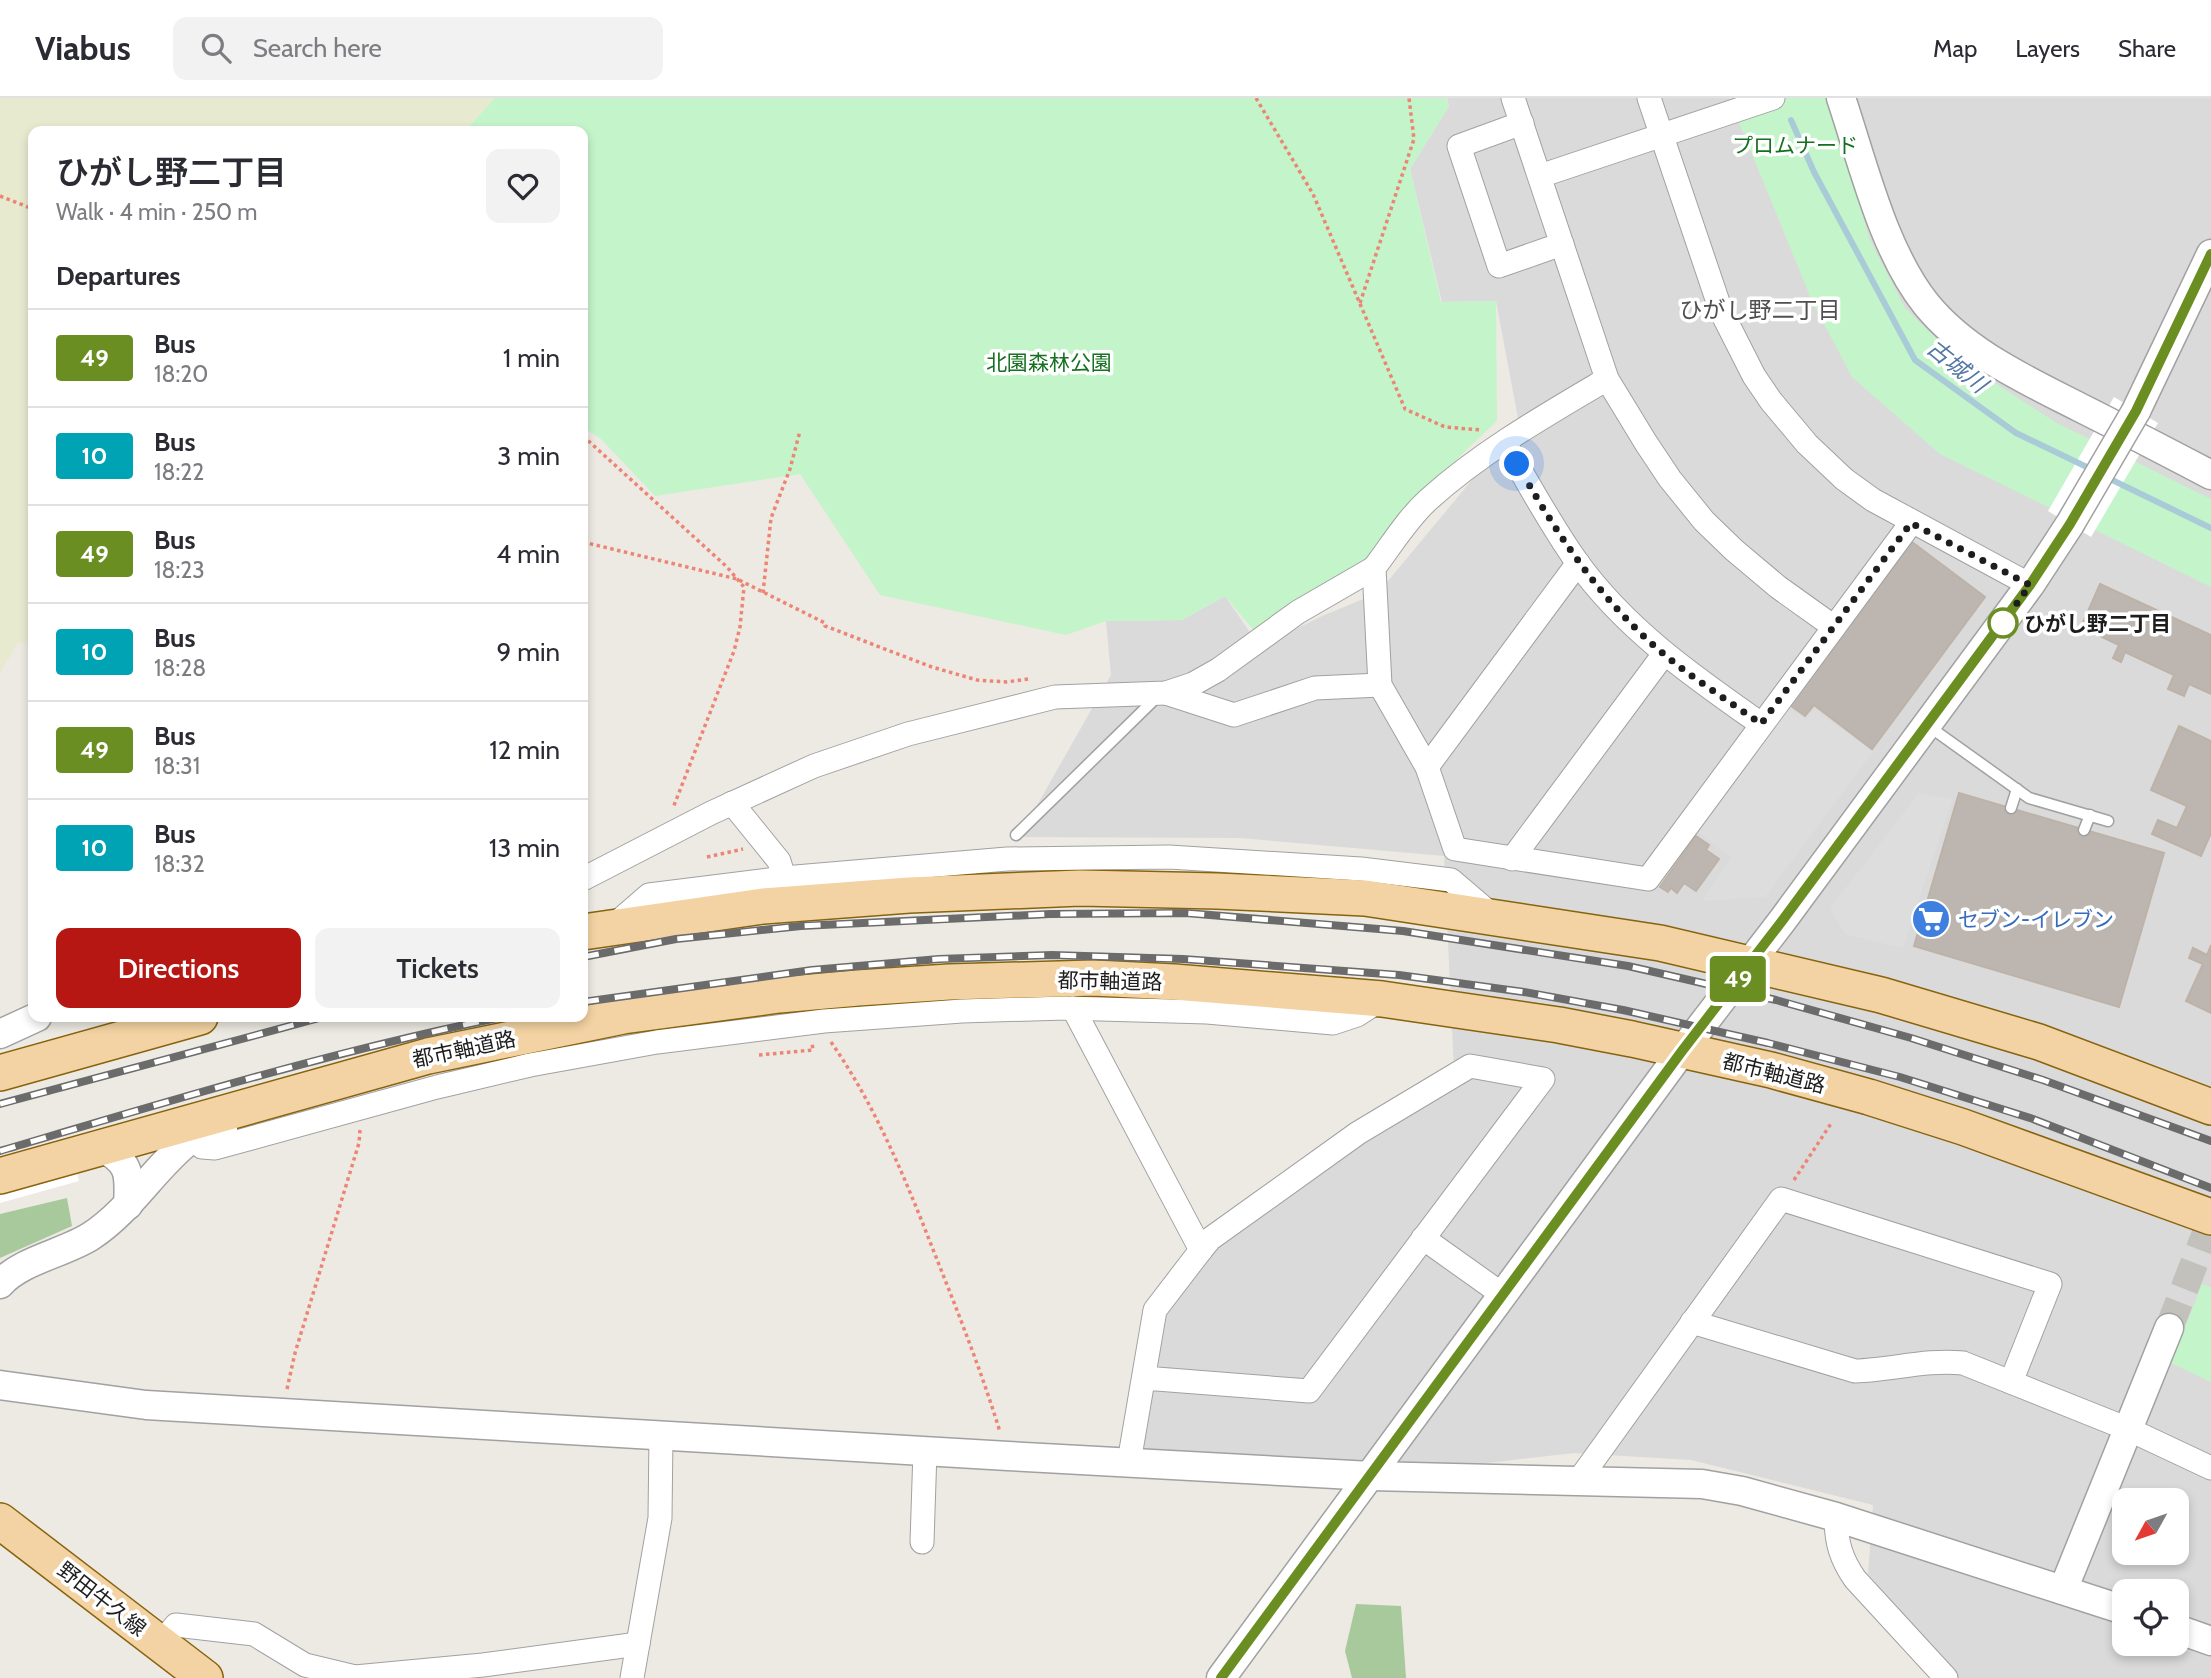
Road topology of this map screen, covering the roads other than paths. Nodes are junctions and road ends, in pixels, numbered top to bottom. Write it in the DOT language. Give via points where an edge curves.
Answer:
graph roads {
  1 [pos="1513,98"];
  2 [pos="1649,98"];
  3 [pos="1773,98"];
  4 [pos="1841,98"];
  5 [pos="1522,124"];
  6 [pos="1662,135"];
  7 [pos="1540,176"];
  8 [pos="1562,244"];
  9 [pos="2211,254"];
  10 [pos="1607,379"];
  11 [pos="1499,436"];
  12 [pos="2211,475"];
  13 [pos="1911,523"];
  14 [pos="1578,563"];
  15 [pos="1374,568"];
  16 [pos="2030,585"];
  17 [pos="1834,627"];
  18 [pos="1664,653"];
  19 [pos="1380,685"];
  20 [pos="1163,693"];
  21 [pos="1761,724"];
  22 [pos="1927,725"];
  23 [pos="1427,767"];
  24 [pos="2017,789"];
  25 [pos="732,803"];
  26 [pos="2011,808"];
  27 [pos="2090,816"];
  28 [pos="2108,821"];
  29 [pos="2084,830"];
  30 [pos="1016,835"];
  31 [pos="1512,859"];
  32 [pos="588,876"];
  33 [pos="784,877"];
  34 [pos="1493,916"];
  35 [pos="597,929"];
  36 [pos="1750,963"];
  37 [pos="1382,999"];
  38 [pos="1073,1009"];
  39 [pos="28,1021"];
  40 [pos="181,1022"];
  41 [pos="0,1034"];
  42 [pos="2039,1042"];
  43 [pos="1682,1051"];
  44 [pos="397,1064"];
  45 [pos="0,1073"];
  46 [pos="427,1090"];
  47 [pos="356,1092"];
  48 [pos="2211,1093"];
  49 [pos="2211,1107"];
  50 [pos="189,1130"];
  51 [pos="87,1151"];
  52 [pos="0,1176"];
  53 [pos="2155,1196"];
  54 [pos="128,1205"];
  55 [pos="2211,1217"];
  56 [pos="2211,1237"];
  57 [pos="1423,1238"];
  58 [pos="1201,1250"];
  59 [pos="0,1284"];
  60 [pos="1503,1295"];
  61 [pos="1692,1322"];
  62 [pos="2169,1328"];
  63 [pos="1144,1378"];
  64 [pos="2011,1382"];
  65 [pos="0,1385"];
  66 [pos="2128,1429"];
  67 [pos="661,1436"];
  68 [pos="925,1451"];
  69 [pos="1129,1462"];
  70 [pos="2211,1468"];
  71 [pos="1371,1476"];
  72 [pos="1579,1480"];
  73 [pos="1836,1517"];
  74 [pos="0,1521"];
  75 [pos="922,1542"];
  76 [pos="2063,1590"];
  77 [pos="2112,1606"];
  78 [pos="2189,1633"];
  79 [pos="2211,1641"];
  80 [pos="160,1644"];
  81 [pos="638,1644"];
  82 [pos="205,1678"];
  83 [pos="632,1678"];
  84 [pos="1221,1678"];
  85 [pos="1945,1678"];
  1 -- 5 [label="street"];
  2 -- 6 [label="street"];
  3 -- 6 [label="street"];
  4 -- 12 [label="street" via="1886,233 1925,303 1951,330 2018,376"];
  5 -- 7 [label="street"];
  5 -- 8 [label="street" via="1459,146 1499,266"];
  6 -- 7 [label="street"];
  6 -- 13 [label="street" via="1721,311 1754,376 1807,444 1872,500"];
  7 -- 8 [label="street"];
  8 -- 10 [label="street"];
  9 -- 16 [label="street, bridge" via="2136,411"];
  10 -- 11 [label="street" via="1535,422"];
  10 -- 17 [label="street" via="1664,470 1704,521 1778,587"];
  11 -- 14 [label="street"];
  11 -- 15 [label="street" via="1426,502"];
  13 -- 16 [label="street"];
  13 -- 17 [label="street"];
  14 -- 18 [label="street"];
  14 -- 23 [label="street"];
  15 -- 19 [label="street"];
  15 -- 20 [label="street" via="1298,611 1218,670 1194,684"];
  16 -- 22 [label="street"];
  17 -- 21 [label="street"];
  18 -- 21 [label="street"];
  18 -- 31 [label="street"];
  19 -- 20 [label="street" via="1315,688 1234,715"];
  19 -- 23 [label="street"];
  20 -- 25 [label="street" via="1055,697 993,712 814,766"];
  20 -- 30 [label="lane"];
  21 -- 31 [label="street" via="1648,879"];
  22 -- 24 [label="lane"];
  22 -- 36 [label="street"];
  23 -- 31 [label="street" via="1455,849"];
  24 -- 26 [label="lane"];
  24 -- 27 [label="lane" via="2029,798"];
  25 -- 32 [label="street"];
  25 -- 33 [label="street" via="779,862"];
  27 -- 28 [label="lane"];
  27 -- 29 [label="lane"];
  33 -- 34 [label="street" via="1007,859 1169,857 1360,869 1451,880"];
  33 -- 35 [label="street" via="649,895"];
  34 -- 35 [label="main road" via="1365,898 1080,888 763,906"];
  34 -- 36 [label="main road"];
  36 -- 42 [label="main road" via="1881,995"];
  36 -- 43 [label="street"];
  37 -- 38 [label="street" via="1357,1016 1333,1023 1207,1012"];
  37 -- 43 [label="main road, 都市軸道路" via="1559,1025"];
  37 -- 44 [label="main road, 都市軸道路" via="1094,978 858,988 623,1016"];
  38 -- 46 [label="street" via="824,1021 643,1044"];
  38 -- 58 [label="street"];
  39 -- 41 [label="street"];
  40 -- 45 [label="main road"];
  42 -- 48 [label="main road"];
  42 -- 49 [label="main road"];
  43 -- 53 [label="main road, 都市軸道路" via="1868,1097"];
  43 -- 60 [label="street"];
  44 -- 46 [label="street"];
  44 -- 47 [label="main road, 都市軸道路"];
  46 -- 47 [label="street"];
  47 -- 50 [label="main road, 都市軸道路"];
  50 -- 51 [label="main road, 都市軸道路"];
  50 -- 54 [label="street"];
  51 -- 52 [label="main road, 都市軸道路"];
  51 -- 54 [label="street" via="116,1154 129,1184"];
  53 -- 55 [label="main road, 都市軸道路"];
  53 -- 56 [label="main road"];
  54 -- 59 [label="street" via="90,1237 16,1271"];
  57 -- 58 [label="street" via="1542,1079 1470,1066 1358,1133"];
  57 -- 60 [label="street"];
  57 -- 63 [label="street" via="1310,1391"];
  58 -- 63 [label="street" via="1155,1310"];
  60 -- 71 [label="street"];
  61 -- 64 [label="street" via="1855,1371 1945,1361 1963,1363"];
  61 -- 64 [label="street" via="1781,1199 2050,1284"];
  61 -- 72 [label="street"];
  62 -- 66 [label="street"];
  63 -- 69 [label="street"];
  64 -- 66 [label="street"];
  65 -- 67 [label="street" via="146,1405"];
  66 -- 70 [label="street"];
  66 -- 76 [label="street"];
  67 -- 68 [label="street"];
  67 -- 81 [label="street" via="660,1518"];
  68 -- 69 [label="street"];
  68 -- 75 [label="street"];
  69 -- 71 [label="street"];
  71 -- 72 [label="street"];
  71 -- 84 [label="street"];
  72 -- 73 [label="street" via="1702,1484"];
  73 -- 76 [label="street"];
  73 -- 85 [label="street" via="1838,1548 1855,1579"];
  74 -- 80 [label="main road, 野田牛久線"];
  76 -- 77 [label="street"];
  78 -- 79 [label="street"];
  80 -- 81 [label="street" via="176,1625 254,1634 305,1665 355,1677"];
  80 -- 82 [label="main road, 野田牛久線"];
  81 -- 83 [label="street"];
}
